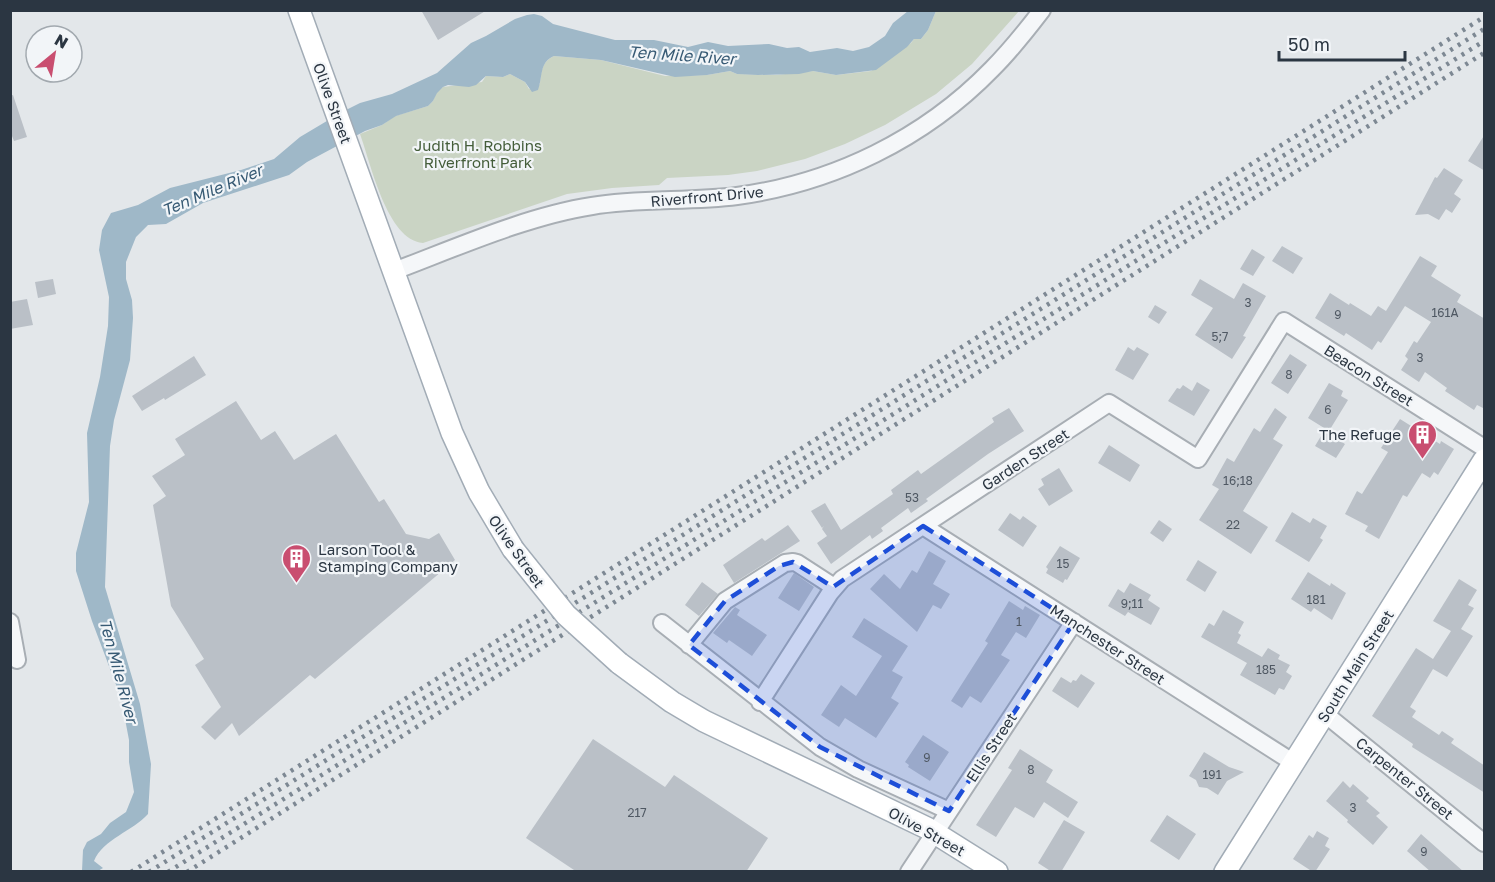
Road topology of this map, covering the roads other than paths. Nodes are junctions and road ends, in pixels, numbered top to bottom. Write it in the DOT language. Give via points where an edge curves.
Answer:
graph roads {
  1 [pos="299,10"];
  2 [pos="1042,10"];
  3 [pos="394,271"];
  4 [pos="1284,321"];
  5 [pos="1485,448"];
  6 [pos="1485,460"];
  7 [pos="923,526"];
  8 [pos="834,587"];
  9 [pos="10,622"];
  10 [pos="1074,622"];
  11 [pos="662,623"];
  12 [pos="689,645"];
  13 [pos="16,660"];
  14 [pos="760,702"];
  15 [pos="1324,714"];
  16 [pos="1294,763"];
  17 [pos="949,811"];
  18 [pos="935,832"];
  19 [pos="1485,843"];
  20 [pos="909,872"];
  21 [pos="997,872"];
  22 [pos="1226,872"];
  1 -- 3 [label="main road, Olive Street"];
  2 -- 3 [label="street, Riverfront Drive" via="993,69 954,104 922,128 843,169 750,194 606,204 567,211"];
  3 -- 18 [label="main road, Olive Street, bridge" via="462,458 482,499 513,549 566,615 618,663 704,721"];
  4 -- 5 [label="street, Beacon Street"];
  4 -- 7 [label="street, Garden Street" via="1198,459 1109,403"];
  6 -- 15 [label="main road, South Main Street"];
  7 -- 8 [label="street, Garden Street"];
  7 -- 10 [label="street, Manchester Street"];
  8 -- 12 [label="street" via="796,563 785,563 725,601"];
  8 -- 14 [label="street, Garden Street"];
  9 -- 13 [label="street"];
  10 -- 16 [label="street, Manchester Street"];
  10 -- 17 [label="street, Ellis Street"];
  11 -- 12 [label="street, Olive Street"];
  12 -- 14 [label="street, Olive Street"];
  14 -- 17 [label="street, Olive Street" via="844,762"];
  15 -- 16 [label="main road, South Main Street"];
  15 -- 19 [label="street, Carpenter Street"];
  16 -- 22 [label="main road, South Main Street"];
  17 -- 18 [label="street, Ellis Street"];
  18 -- 20 [label="street, Ellis Street"];
  18 -- 21 [label="main road, Olive Street"];
}
